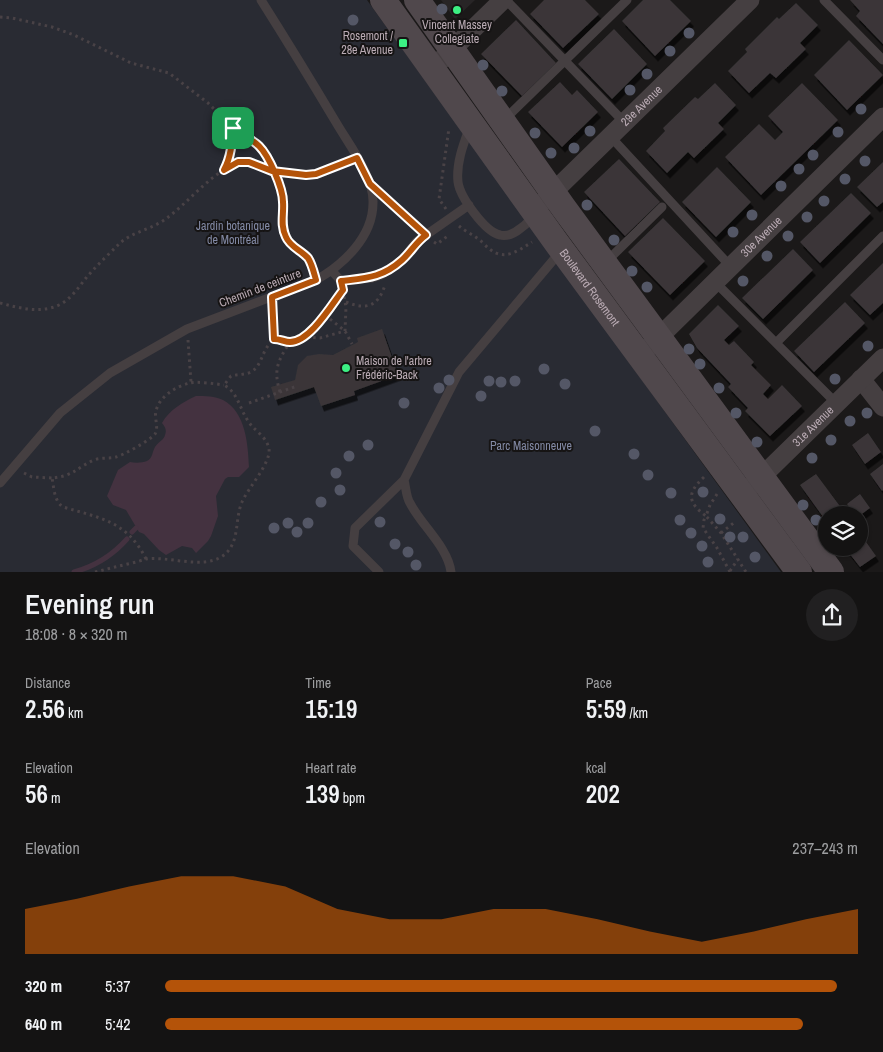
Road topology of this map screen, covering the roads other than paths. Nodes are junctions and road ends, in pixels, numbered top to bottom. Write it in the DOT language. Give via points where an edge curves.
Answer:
graph roads {
  1 [pos="261,0"];
  2 [pos="383,0"];
  3 [pos="417,0"];
  4 [pos="505,0"];
  5 [pos="627,0"];
  6 [pos="750,0"];
  7 [pos="824,0"];
  8 [pos="452,49"];
  9 [pos="565,60"];
  10 [pos="883,60"];
  11 [pos="433,68"];
  12 [pos="883,117"];
  13 [pos="471,121"];
  14 [pos="503,121"];
  15 [pos="624,122"];
  16 [pos="610,136"];
  17 [pos="553,192"];
  18 [pos="469,205"];
  19 [pos="662,207"];
  20 [pos="534,211"];
  21 [pos="883,236"];
  22 [pos="562,250"];
  23 [pos="605,263"];
  24 [pos="730,267"];
  25 [pos="332,271"];
  26 [pos="715,282"];
  27 [pos="659,337"];
  28 [pos="776,343"];
  29 [pos="640,356"];
  30 [pos="883,358"];
  31 [pos="862,379"];
  32 [pos="836,403"];
  33 [pos="883,407"];
  34 [pos="762,476"];
  35 [pos="404,480"];
  36 [pos="0,483"];
  37 [pos="735,501"];
  38 [pos="380,572"];
  39 [pos="451,572"];
  40 [pos="799,572"];
  41 [pos="831,572"];
  1 -- 25 [label="lane, Chemin de ceinture" via="370,184 374,205 366,230 352,252"];
  2 -- 11 [label="main road, Boulevard Rosemont"];
  3 -- 8 [label="main road"];
  4 -- 8 [label="street"];
  4 -- 9 [label="lane"];
  5 -- 9 [label="lane"];
  6 -- 15 [label="street, 29e Avenue"];
  7 -- 10 [label="lane"];
  8 -- 11 [label="street"];
  8 -- 14 [label="main road"];
  9 -- 14 [label="lane"];
  9 -- 15 [label="lane"];
  11 -- 13 [label="main road, Boulevard Rosemont"];
  12 -- 24 [label="street, 30e Avenue"];
  13 -- 18 [label="lane" via="460,156 458,182"];
  13 -- 20 [label="main road, Boulevard Rosemont"];
  14 -- 17 [label="main road"];
  15 -- 16 [label="street, 29e Avenue"];
  16 -- 17 [label="street, 29e Avenue"];
  16 -- 24 [label="lane"];
  17 -- 20 [label="street, 29e Avenue"];
  17 -- 23 [label="main road"];
  18 -- 20 [label="lane" via="488,229 500,236 512,235 530,222"];
  18 -- 25 [label="lane" via="416,242 389,270 372,278 341,281"];
  19 -- 23 [label="lane"];
  20 -- 22 [label="main road, Boulevard Rosemont"];
  21 -- 28 [label="lane"];
  22 -- 29 [label="main road, Boulevard Rosemont"];
  22 -- 35 [label="lane" via="459,372"];
  23 -- 27 [label="main road"];
  24 -- 26 [label="street, 30e Avenue"];
  25 -- 36 [label="lane, Chemin de ceinture" via="187,329 110,373 60,413"];
  26 -- 27 [label="street, 30e Avenue"];
  26 -- 28 [label="lane"];
  27 -- 29 [label="street, 30e Avenue"];
  27 -- 34 [label="main road"];
  28 -- 32 [label="lane"];
  29 -- 37 [label="main road, Boulevard Rosemont"];
  30 -- 31 [label="street, 31e Avenue"];
  31 -- 32 [label="street, 31e Avenue"];
  31 -- 33 [label="street"];
  32 -- 34 [label="street, 31e Avenue"];
  34 -- 37 [label="street, 31e Avenue"];
  34 -- 41 [label="main road"];
  35 -- 38 [label="lane" via="355,528 353,546"];
  35 -- 39 [label="lane" via="409,502 440,546"];
  37 -- 40 [label="main road, Boulevard Rosemont"];
}
